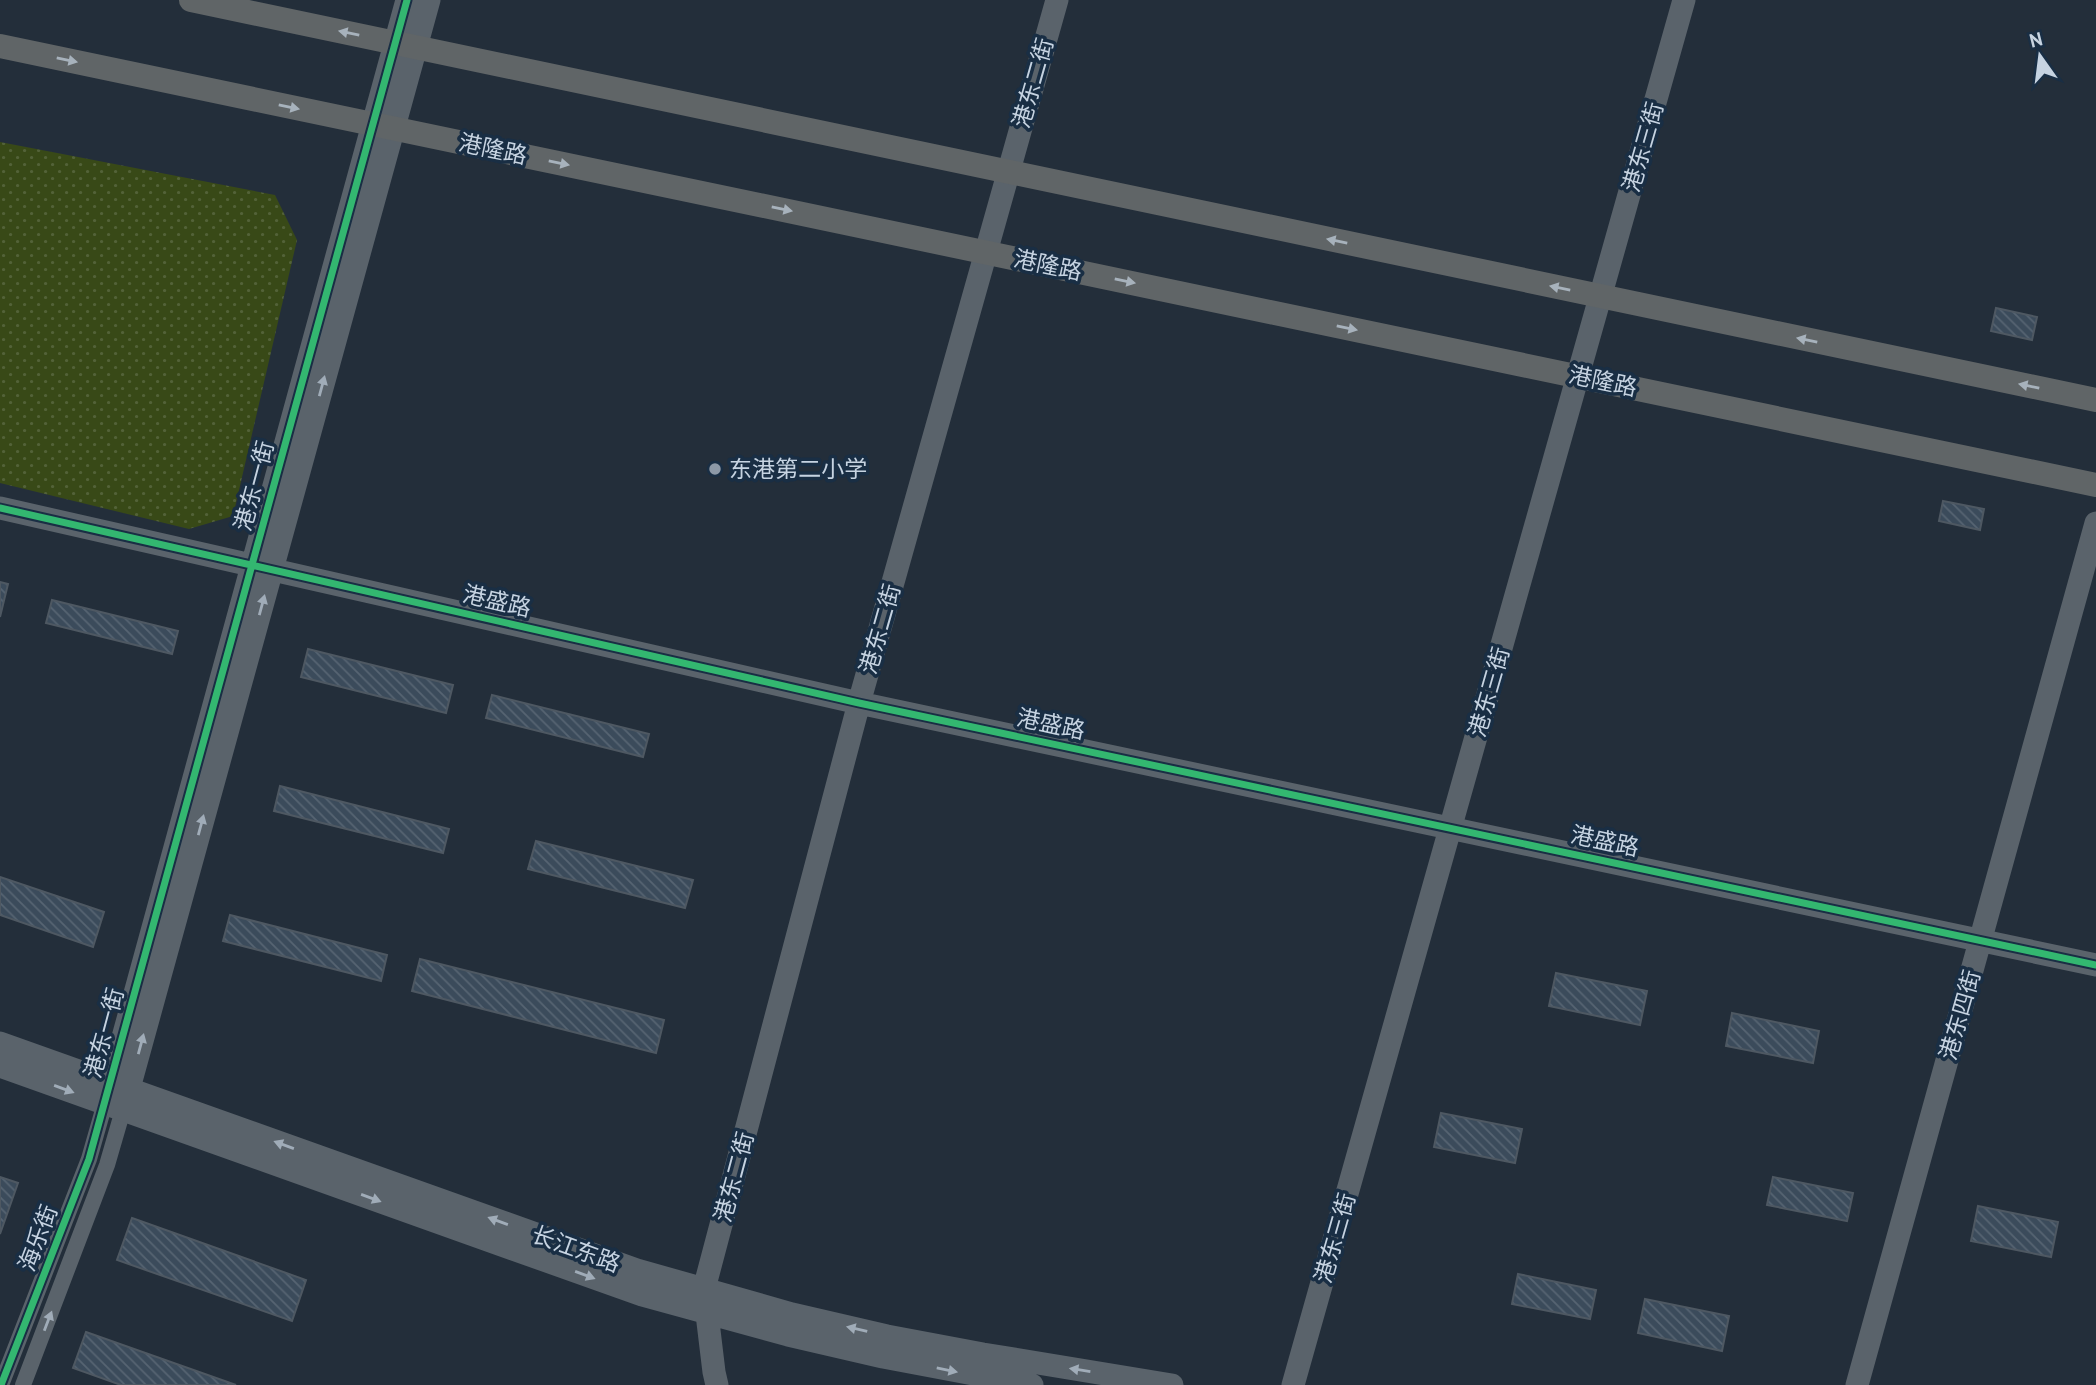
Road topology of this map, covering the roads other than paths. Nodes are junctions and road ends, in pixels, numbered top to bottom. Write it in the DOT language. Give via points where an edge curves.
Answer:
graph roads {
  1 [pos="191,0"];
  2 [pos="407,0"];
  3 [pos="429,0"];
  4 [pos="1057,0"];
  5 [pos="1684,0"];
  6 [pos="406,45"];
  7 [pos="0,46"];
  8 [pos="383,126"];
  9 [pos="1007,172"];
  10 [pos="986,252"];
  11 [pos="1601,296"];
  12 [pos="1578,376"];
  13 [pos="2096,400"];
  14 [pos="2096,485"];
  15 [pos="0,508"];
  16 [pos="2096,523"];
  17 [pos="262,567"];
  18 [pos="859,703"];
  19 [pos="1451,828"];
  20 [pos="1981,940"];
  21 [pos="2096,965"];
  22 [pos="0,1043"];
  23 [pos="0,1066"];
  24 [pos="117,1096"];
  25 [pos="704,1289"];
  26 [pos="707,1312"];
  27 [pos="1,1385"];
  28 [pos="23,1385"];
  29 [pos="717,1385"];
  30 [pos="1032,1385"];
  31 [pos="1172,1385"];
  32 [pos="1293,1385"];
  33 [pos="1857,1385"];
  6 -- 1 [label="main road, one-way"];
  2 -- 6 [label="street, 港东一街"];
  3 -- 6 [label="street, 港东一街"];
  4 -- 9 [label="street, 港东二街"];
  5 -- 11 [label="street, 港东三街"];
  6 -- 8 [label="street, 港东一街"];
  6 -- 9 [label="main road"];
  7 -- 8 [label="main road, 港隆路, one-way"];
  8 -- 10 [label="main road, 港隆路, one-way"];
  8 -- 17 [label="street, 港东一街"];
  9 -- 10 [label="street, 港东二街"];
  11 -- 9 [label="main road, one-way"];
  10 -- 12 [label="main road, 港隆路, one-way"];
  10 -- 18 [label="street, 港东二街"];
  11 -- 12 [label="street, 港东三街"];
  13 -- 11 [label="main road, one-way"];
  12 -- 14 [label="main road, 港隆路"];
  12 -- 19 [label="street, 港东三街"];
  15 -- 17 [label="street, 港盛路"];
  16 -- 20 [label="street, 港东四街"];
  17 -- 18 [label="street, 港盛路"];
  17 -- 24 [label="street, 港东一街"];
  18 -- 19 [label="street, 港盛路"];
  18 -- 25 [label="street, 港东二街"];
  19 -- 20 [label="street, 港盛路"];
  19 -- 32 [label="street, 港东三街"];
  20 -- 21 [label="street, 港盛路"];
  20 -- 33 [label="street, 港东四街"];
  22 -- 24 [label="street, 长江东路"];
  23 -- 24 [label="street, 长江东路, one-way"];
  25 -- 24 [label="street, 长江东路, one-way"];
  24 -- 26 [label="street, 长江东路, one-way" via="642,1295"];
  24 -- 27 [label="street, 海乐街"];
  28 -- 24 [label="street, 海乐街, one-way" via="107,1166"];
  25 -- 26 [label="street, 港东二街"];
  31 -- 25 [label="street, 长江东路, one-way" via="887,1336"];
  26 -- 29 [label="street, 港东二街"];
  26 -- 30 [label="street, 长江东路, one-way" via="883,1357"];
}
